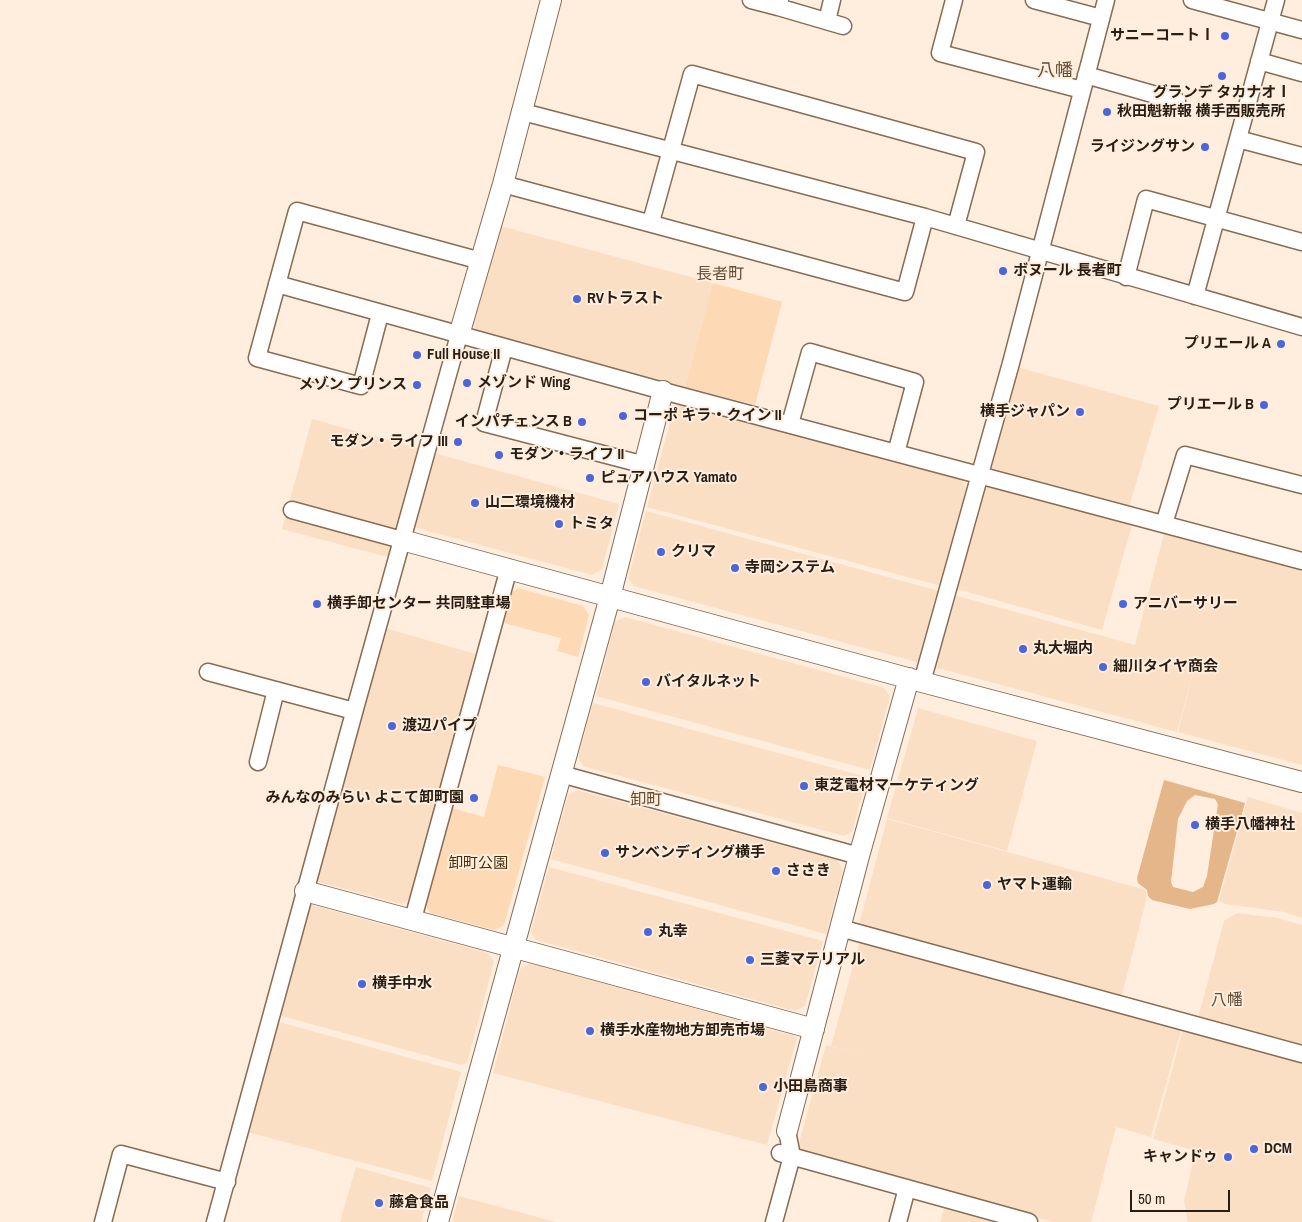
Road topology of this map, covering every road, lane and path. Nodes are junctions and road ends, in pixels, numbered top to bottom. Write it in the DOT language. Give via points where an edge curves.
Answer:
graph roads {
  1 [pos="551,0"];
  2 [pos="751,0"];
  3 [pos="832,0"];
  4 [pos="954,0"];
  5 [pos="1034,0"];
  6 [pos="1106,0"];
  7 [pos="1192,0"];
  8 [pos="1276,0"];
  9 [pos="779,4"];
  10 [pos="1101,18"];
  11 [pos="1270,21"];
  12 [pos="827,22"];
  13 [pos="843,26"];
  14 [pos="1302,30"];
  15 [pos="1259,61"];
  16 [pos="1302,73"];
  17 [pos="1084,83"];
  18 [pos="1176,101"];
  19 [pos="523,112"];
  20 [pos="1238,139"];
  21 [pos="672,150"];
  22 [pos="1302,156"];
  23 [pos="503,184"];
  24 [pos="925,217"];
  25 [pos="1216,218"];
  26 [pos="651,222"];
  27 [pos="956,226"];
  28 [pos="1302,242"];
  29 [pos="1041,251"];
  30 [pos="481,261"];
  31 [pos="1126,277"];
  32 [pos="277,284"];
  33 [pos="1195,296"];
  34 [pos="380,314"];
  35 [pos="1302,327"];
  36 [pos="459,335"];
  37 [pos="504,348"];
  38 [pos="664,391"];
  39 [pos="790,424"];
  40 [pos="896,453"];
  41 [pos="645,465"];
  42 [pos="978,475"];
  43 [pos="1302,485"];
  44 [pos="292,510"];
  45 [pos="1164,524"];
  46 [pos="402,540"];
  47 [pos="1302,561"];
  48 [pos="509,568"];
  49 [pos="610,597"];
  50 [pos="208,672"];
  51 [pos="916,680"];
  52 [pos="276,690"];
  53 [pos="354,711"];
  54 [pos="258,762"];
  55 [pos="561,774"];
  56 [pos="1302,782"];
  57 [pos="859,856"];
  58 [pos="305,891"];
  59 [pos="413,918"];
  60 [pos="840,928"];
  61 [pos="514,948"];
  62 [pos="814,1029"];
  63 [pos="1302,1054"];
  64 [pos="787,1131"];
  65 [pos="786,1155"];
  66 [pos="227,1182"];
  67 [pos="906,1188"];
  68 [pos="104,1222"];
  69 [pos="215,1222"];
  70 [pos="438,1222"];
  71 [pos="774,1222"];
  72 [pos="898,1222"];
  73 [pos="1029,1222"];
  1 -- 19 [label="street"];
  2 -- 9 [label="street"];
  3 -- 12 [label="street"];
  4 -- 17 [label="street" via="940,53"];
  5 -- 10 [label="street"];
  6 -- 10 [label="street"];
  7 -- 11 [label="street"];
  8 -- 11 [label="street"];
  9 -- 12 [label="street"];
  10 -- 17 [label="street"];
  11 -- 14 [label="street"];
  11 -- 15 [label="street"];
  12 -- 13 [label="street"];
  15 -- 16 [label="street"];
  15 -- 20 [label="street"];
  17 -- 18 [label="street"];
  17 -- 29 [label="street"];
  19 -- 21 [label="street"];
  19 -- 23 [label="street"];
  20 -- 22 [label="street"];
  20 -- 25 [label="street"];
  21 -- 24 [label="street"];
  21 -- 26 [label="street"];
  21 -- 27 [label="street" via="692,74 976,152"];
  23 -- 26 [label="street"];
  23 -- 30 [label="street"];
  24 -- 26 [label="street" via="905,292"];
  24 -- 27 [label="street"];
  25 -- 28 [label="street"];
  25 -- 31 [label="street" via="1146,199"];
  25 -- 33 [label="street"];
  27 -- 29 [label="street"];
  29 -- 31 [label="street"];
  29 -- 42 [label="street"];
  30 -- 32 [label="street" via="297,211"];
  30 -- 36 [label="street"];
  31 -- 33 [label="street"];
  32 -- 34 [label="street"];
  32 -- 34 [label="street" via="257,358 361,386"];
  33 -- 35 [label="street"];
  34 -- 36 [label="street"];
  36 -- 37 [label="street"];
  36 -- 46 [label="street"];
  37 -- 38 [label="street"];
  37 -- 41 [label="street" via="484,423"];
  38 -- 39 [label="street"];
  38 -- 41 [label="street"];
  39 -- 40 [label="street"];
  39 -- 40 [label="street" via="810,352 915,382"];
  40 -- 42 [label="street"];
  41 -- 49 [label="street"];
  42 -- 45 [label="street"];
  42 -- 51 [label="street"];
  43 -- 45 [label="street" via="1185,455"];
  44 -- 46 [label="street"];
  45 -- 47 [label="street"];
  46 -- 48 [label="street"];
  46 -- 53 [label="street"];
  48 -- 49 [label="street"];
  48 -- 59 [label="street"];
  49 -- 51 [label="street"];
  49 -- 55 [label="street"];
  50 -- 52 [label="street"];
  51 -- 56 [label="street"];
  51 -- 57 [label="street"];
  52 -- 53 [label="street"];
  52 -- 54 [label="street"];
  53 -- 58 [label="street"];
  55 -- 57 [label="street"];
  55 -- 61 [label="street"];
  57 -- 60 [label="street"];
  58 -- 59 [label="street"];
  58 -- 66 [label="street"];
  59 -- 61 [label="street"];
  60 -- 62 [label="street"];
  60 -- 63 [label="street"];
  61 -- 62 [label="street"];
  61 -- 70 [label="street"];
  62 -- 64 [label="street"];
  64 -- 65 [label="street"];
  65 -- 67 [label="street"];
  65 -- 71 [label="street"];
  66 -- 68 [label="street" via="121,1154"];
  66 -- 69 [label="street"];
  67 -- 72 [label="street"];
  67 -- 73 [label="street"];
}
